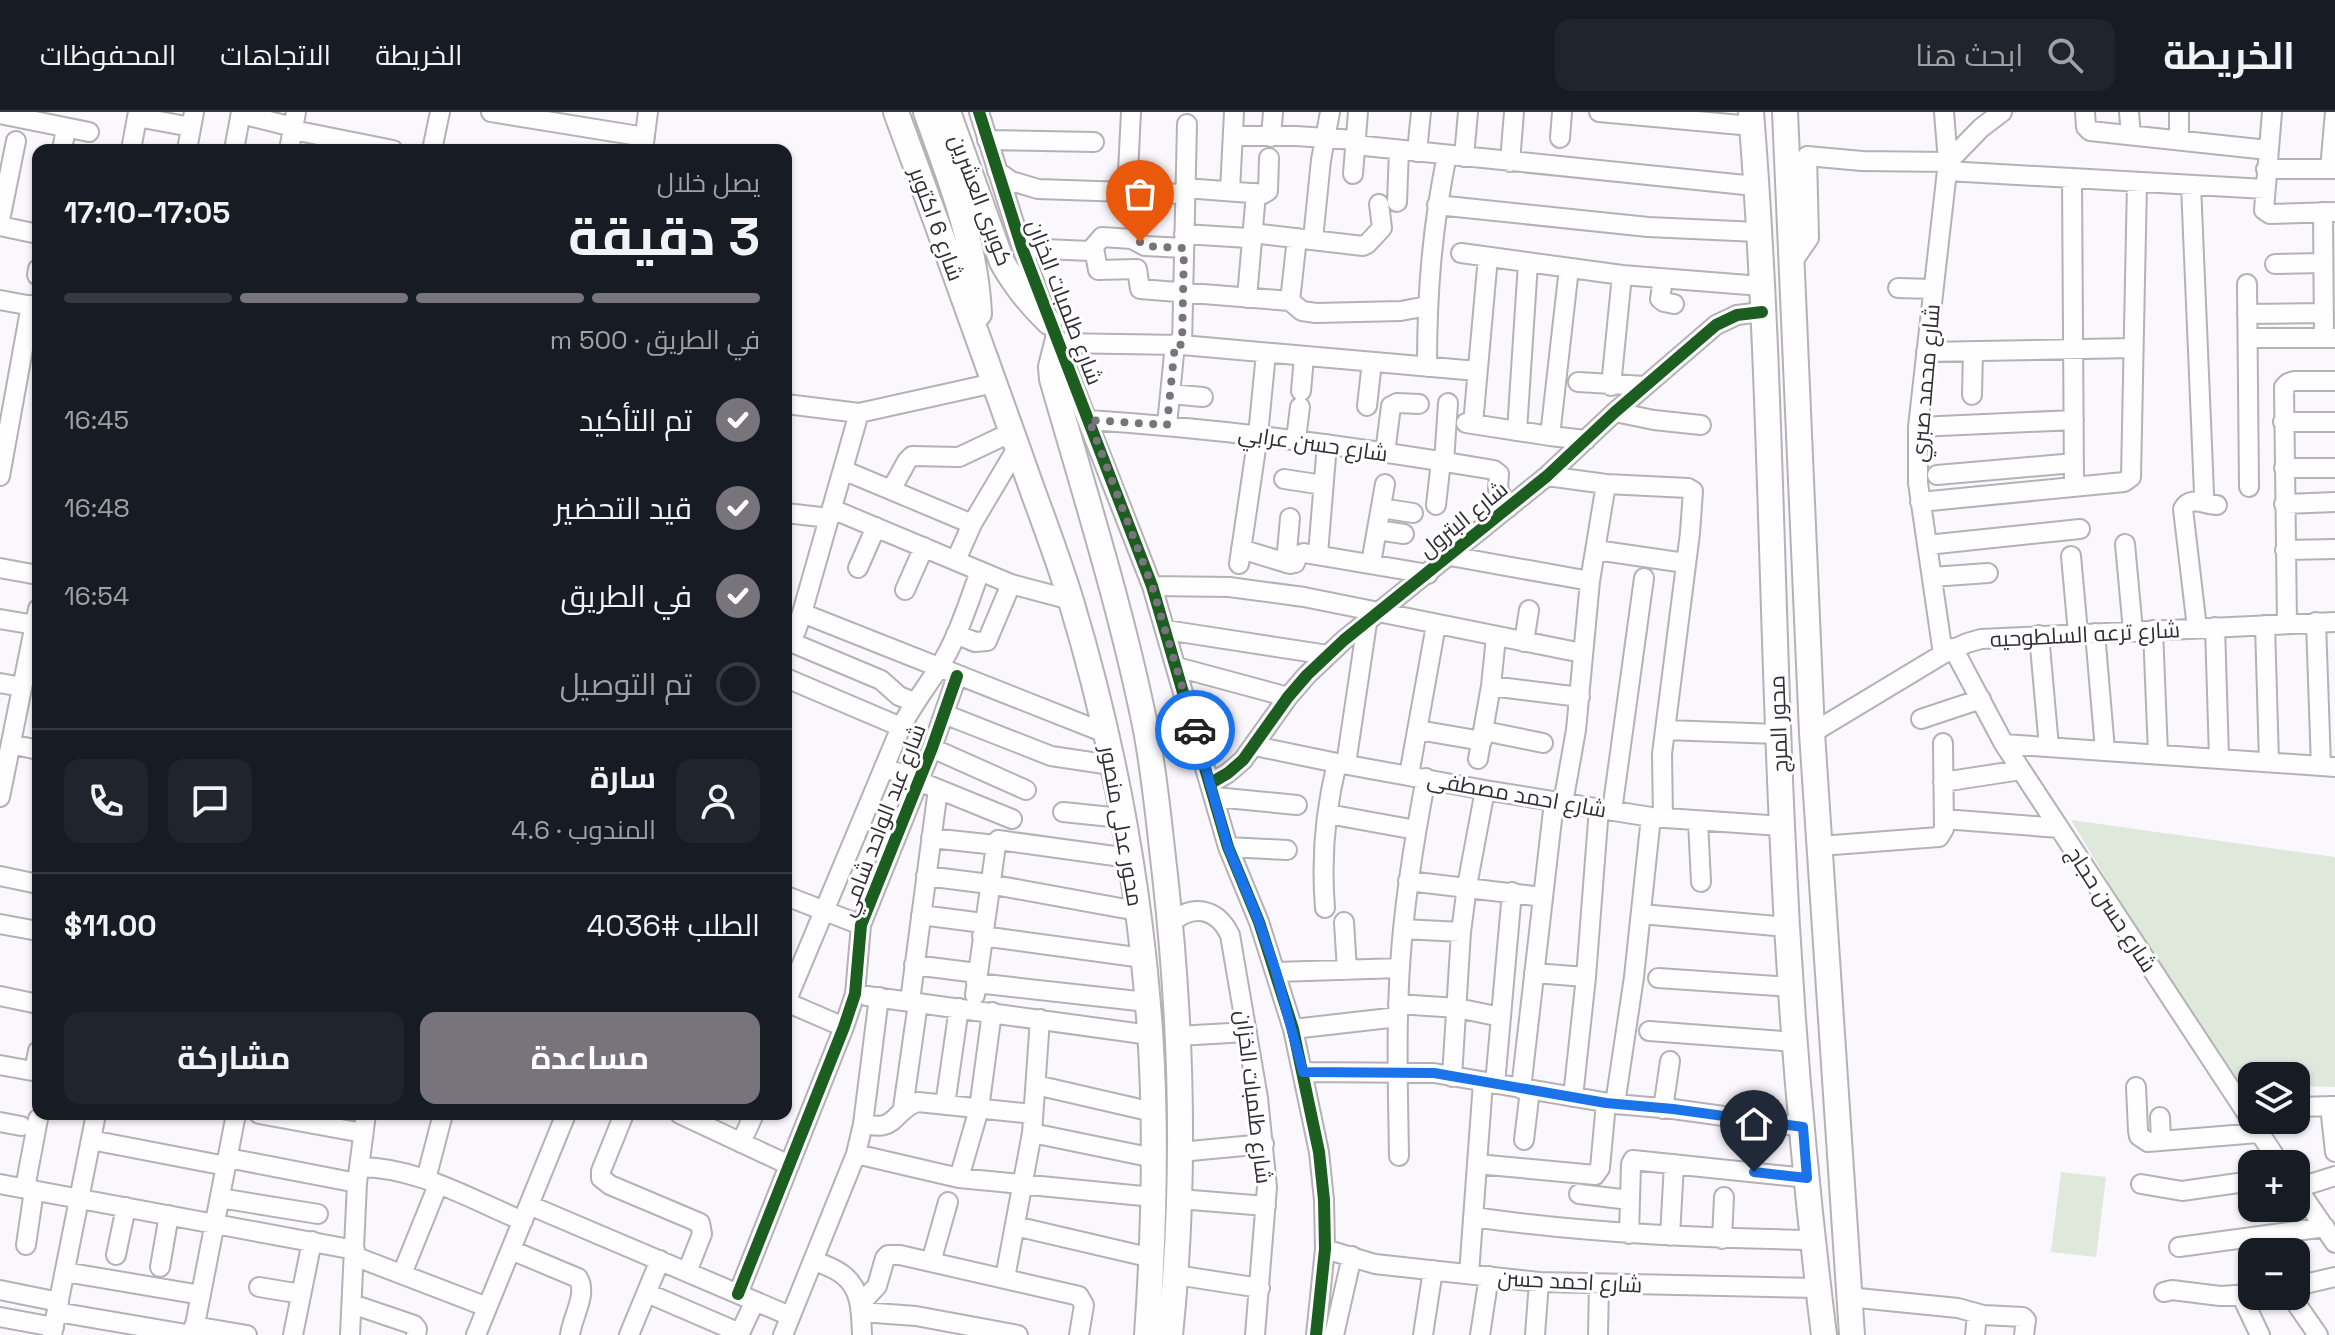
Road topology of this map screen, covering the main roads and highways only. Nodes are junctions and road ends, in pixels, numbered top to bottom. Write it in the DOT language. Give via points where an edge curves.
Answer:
graph roads {
  1 [pos="896,112"];
  2 [pos="926,112"];
  3 [pos="948,112"];
  4 [pos="1785,112"];
  5 [pos="1752,119"];
  6 [pos="1053,332"];
  7 [pos="979,336"];
  8 [pos="1147,1335"];
  9 [pos="1170,1335"];
  10 [pos="1824,1335"];
  11 [pos="1852,1335"];
  1 -- 7 [label="main road, شارع 6 اكتوبر"];
  2 -- 7 [label="main road, كوبرى العشرين" via="970,243"];
  3 -- 6 [label="main road, كوبرى العشرين" via="1002,262"];
  4 -- 11 [label="main road, محور المرج" via="1812,733"];
  5 -- 10 [label="main road, محور المرج" via="1787,927"];
  6 -- 9 [label="main road, محور عدلى منصور" via="1052,379 1123,631 1154,778 1178,1036 1179,1199"];
  7 -- 8 [label="main road, محور عدلى منصور" via="1071,600 1105,733 1129,858 1143,958 1153,1112"];
}
